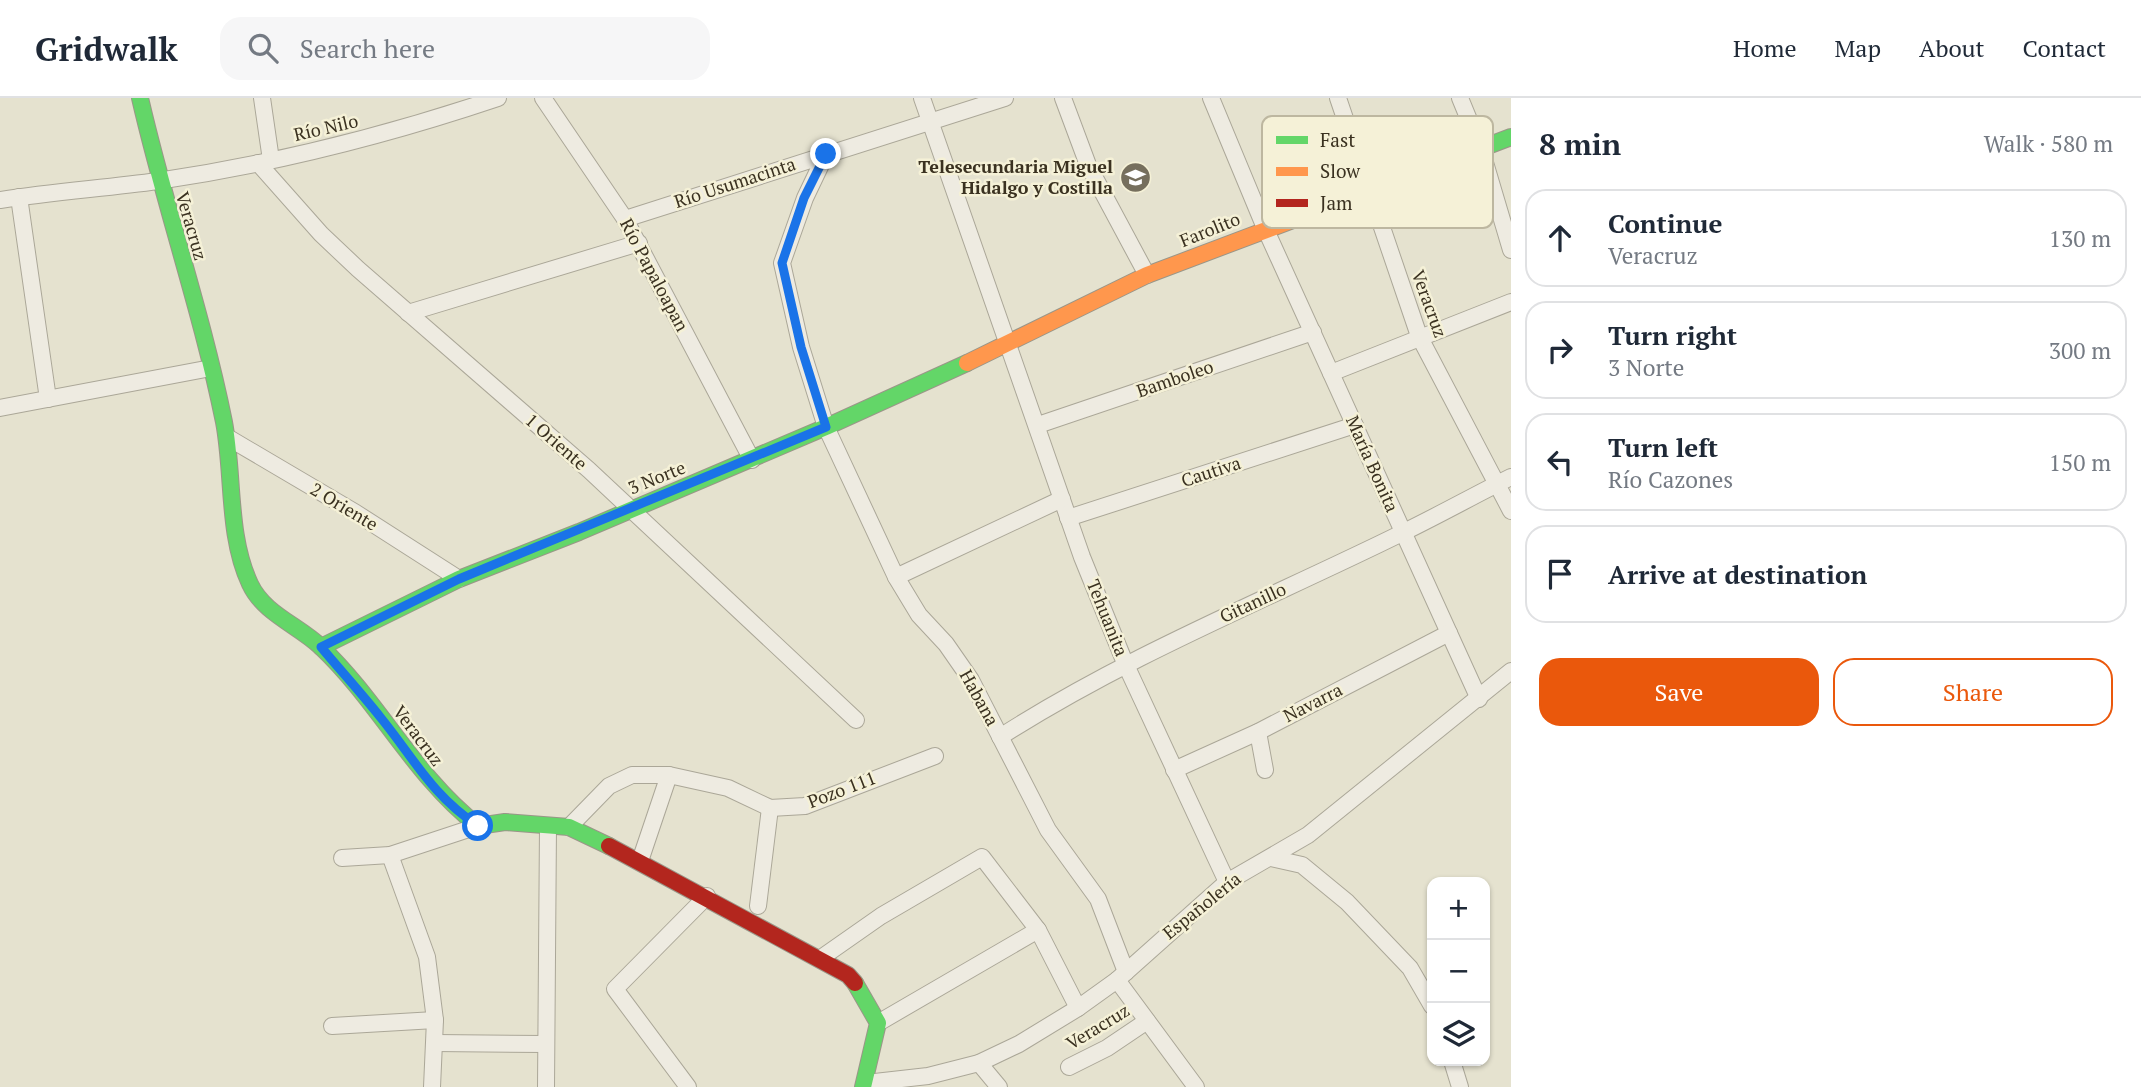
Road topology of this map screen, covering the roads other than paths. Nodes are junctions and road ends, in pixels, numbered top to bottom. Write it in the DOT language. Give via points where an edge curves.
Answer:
graph roads {
  1 [pos="140,98"];
  2 [pos="262,98"];
  3 [pos="498,98"];
  4 [pos="542,98"];
  5 [pos="922,98"];
  6 [pos="1005,98"];
  7 [pos="1063,98"];
  8 [pos="1211,98"];
  9 [pos="1338,98"];
  10 [pos="1460,98"];
  11 [pos="1344,116"];
  12 [pos="1467,116"];
  13 [pos="930,123"];
  14 [pos="1511,136"];
  15 [pos="1493,144"];
  16 [pos="826,154"];
  17 [pos="265,162"];
  18 [pos="158,181"];
  19 [pos="1493,189"];
  20 [pos="19,197"];
  21 [pos="0,200"];
  22 [pos="625,219"];
  23 [pos="1262,221"];
  24 [pos="1265,228"];
  25 [pos="1383,228"];
  26 [pos="639,243"];
  27 [pos="1511,250"];
  28 [pos="1147,275"];
  29 [pos="1511,302"];
  30 [pos="408,313"];
  31 [pos="1313,332"];
  32 [pos="1419,336"];
  33 [pos="1009,344"];
  34 [pos="211,368"];
  35 [pos="1331,373"];
  36 [pos="48,399"];
  37 [pos="0,408"];
  38 [pos="1038,425"];
  39 [pos="1355,425"];
  40 [pos="826,427"];
  41 [pos="227,437"];
  42 [pos="752,460"];
  43 [pos="1511,477"];
  44 [pos="1495,485"];
  45 [pos="1062,499"];
  46 [pos="629,510"];
  47 [pos="1511,511"];
  48 [pos="1068,518"];
  49 [pos="1404,533"];
  50 [pos="896,577"];
  51 [pos="459,579"];
  52 [pos="1449,633"];
  53 [pos="321,647"];
  54 [pos="1125,663"];
  55 [pos="1511,671"];
  56 [pos="1479,699"];
  57 [pos="856,720"];
  58 [pos="1258,732"];
  59 [pos="1000,737"];
  60 [pos="935,756"];
  61 [pos="1174,770"];
  62 [pos="1265,770"];
  63 [pos="669,775"];
  64 [pos="770,808"];
  65 [pos="478,826"];
  66 [pos="548,826"];
  67 [pos="569,827"];
  68 [pos="390,855"];
  69 [pos="342,858"];
  70 [pos="1271,858"];
  71 [pos="640,861"];
  72 [pos="1227,882"];
  73 [pos="707,896"];
  74 [pos="758,906"];
  75 [pos="1038,930"];
  76 [pos="821,958"];
  77 [pos="1121,976"];
  78 [pos="1430,1003"];
  79 [pos="1078,1008"];
  80 [pos="435,1020"];
  81 [pos="1147,1021"];
  82 [pos="878,1023"];
  83 [pos="332,1026"];
  84 [pos="435,1043"];
  85 [pos="545,1044"];
  86 [pos="979,1063"];
  87 [pos="1454,1066"];
  88 [pos="1069,1067"];
  89 [pos="864,1085"];
  90 [pos="432,1087"];
  91 [pos="546,1087"];
  92 [pos="688,1087"];
  93 [pos="999,1087"];
  94 [pos="1196,1087"];
  95 [pos="1460,1087"];
  1 -- 18 [label="street"];
  2 -- 17 [label="street"];
  3 -- 17 [label="street, Río Nilo" via="358,141"];
  4 -- 22 [label="street, Río Papaloapan"];
  5 -- 13 [label="street, Tehuanita"];
  6 -- 13 [label="street, Río Usumacinta"];
  7 -- 28 [label="street" via="1088,165"];
  8 -- 23 [label="street, María Bonita"];
  9 -- 11 [label="street, Veracruz"];
  10 -- 12 [label="street"];
  13 -- 16 [label="street, Río Usumacinta"];
  13 -- 33 [label="street, Tehuanita"];
  14 -- 15 [label="street, Farolito"];
  16 -- 22 [label="street, Río Usumacinta"];
  16 -- 40 [label="street, Habana" via="804,198 782,263"];
  17 -- 18 [label="street, Río Nilo"];
  17 -- 30 [label="street, 1 Oriente" via="321,234"];
  18 -- 20 [label="street, Río Nilo"];
  18 -- 34 [label="street, Veracruz"];
  19 -- 27 [label="street"];
  20 -- 21 [label="street, Río Nilo"];
  20 -- 36 [label="street"];
  22 -- 26 [label="street, Río Papaloapan"];
  24 -- 28 [label="street, Farolito"];
  24 -- 31 [label="street, María Bonita"];
  25 -- 32 [label="street, Veracruz"];
  26 -- 30 [label="street"];
  26 -- 42 [label="street, Río Papaloapan"];
  28 -- 33 [label="street, Farolito"];
  29 -- 32 [label="street"];
  30 -- 46 [label="street, 1 Oriente"];
  31 -- 35 [label="street, María Bonita"];
  31 -- 38 [label="street, Bamboleo"];
  32 -- 35 [label="street"];
  32 -- 44 [label="street, Veracruz"];
  33 -- 38 [label="street, Tehuanita"];
  33 -- 40 [label="street, 3 Norte"];
  34 -- 36 [label="street"];
  34 -- 41 [label="street, Veracruz"];
  35 -- 39 [label="street, María Bonita"];
  36 -- 37 [label="street"];
  38 -- 45 [label="street, Tehuanita"];
  39 -- 48 [label="street, Cautiva"];
  39 -- 49 [label="street, María Bonita"];
  40 -- 42 [label="street, 3 Norte"];
  40 -- 50 [label="street, Habana"];
  41 -- 51 [label="street, 2 Oriente"];
  41 -- 53 [label="street, Veracruz" via="244,570 251,587 261,601"];
  42 -- 46 [label="street, 3 Norte"];
  43 -- 44 [label="street, Gitanillo"];
  44 -- 47 [label="street, Veracruz"];
  44 -- 49 [label="street, Gitanillo"];
  45 -- 48 [label="street, Tehuanita"];
  45 -- 50 [label="street"];
  46 -- 51 [label="street, 3 Norte"];
  46 -- 57 [label="street, 1 Oriente"];
  48 -- 54 [label="street, Tehuanita"];
  49 -- 52 [label="street, María Bonita"];
  49 -- 54 [label="street, Gitanillo"];
  50 -- 59 [label="street, Habana" via="919,615 971,680"];
  51 -- 53 [label="street, 3 Norte"];
  52 -- 56 [label="street, María Bonita"];
  52 -- 58 [label="street, Navarra"];
  53 -- 65 [label="street, Veracruz" via="450,807"];
  54 -- 59 [label="street, Gitanillo"];
  54 -- 61 [label="street, Tehuanita"];
  55 -- 56 [label="street, Españolería"];
  56 -- 70 [label="street, Españolería" via="1308,835"];
  58 -- 61 [label="street, Navarra"];
  58 -- 62 [label="street"];
  59 -- 77 [label="street, Habana" via="1048,830 1098,899"];
  60 -- 64 [label="street, Pozo 111" via="805,806"];
  61 -- 72 [label="street, Tehuanita"];
  63 -- 64 [label="street, Pozo 111" via="728,788"];
  63 -- 67 [label="street, Pozo 111" via="632,775 618,780"];
  63 -- 71 [label="street"];
  64 -- 74 [label="street"];
  65 -- 66 [label="street" via="505,822"];
  65 -- 68 [label="street"];
  66 -- 67 [label="street"];
  66 -- 85 [label="street"];
  67 -- 71 [label="street"];
  68 -- 69 [label="street"];
  68 -- 80 [label="street" via="428,957"];
  70 -- 72 [label="street, Españolería"];
  70 -- 78 [label="street" via="1302,865 1347,902 1410,968"];
  71 -- 73 [label="street"];
  72 -- 77 [label="street, Españolería"];
  73 -- 76 [label="street"];
  73 -- 92 [label="street" via="615,989"];
  75 -- 76 [label="street" via="982,856"];
  75 -- 79 [label="street"];
  75 -- 82 [label="street"];
  76 -- 82 [label="street" via="848,975"];
  77 -- 79 [label="street, Españolería"];
  77 -- 81 [label="street, Habana"];
  79 -- 86 [label="street, Españolería"];
  80 -- 83 [label="street"];
  80 -- 84 [label="street"];
  81 -- 88 [label="street, Veracruz"];
  81 -- 94 [label="street, Habana"];
  82 -- 89 [label="street"];
  84 -- 85 [label="street"];
  84 -- 90 [label="street"];
  85 -- 91 [label="street"];
  86 -- 89 [label="street, Españolería"];
  86 -- 93 [label="street"];
  87 -- 95 [label="street"];
}
